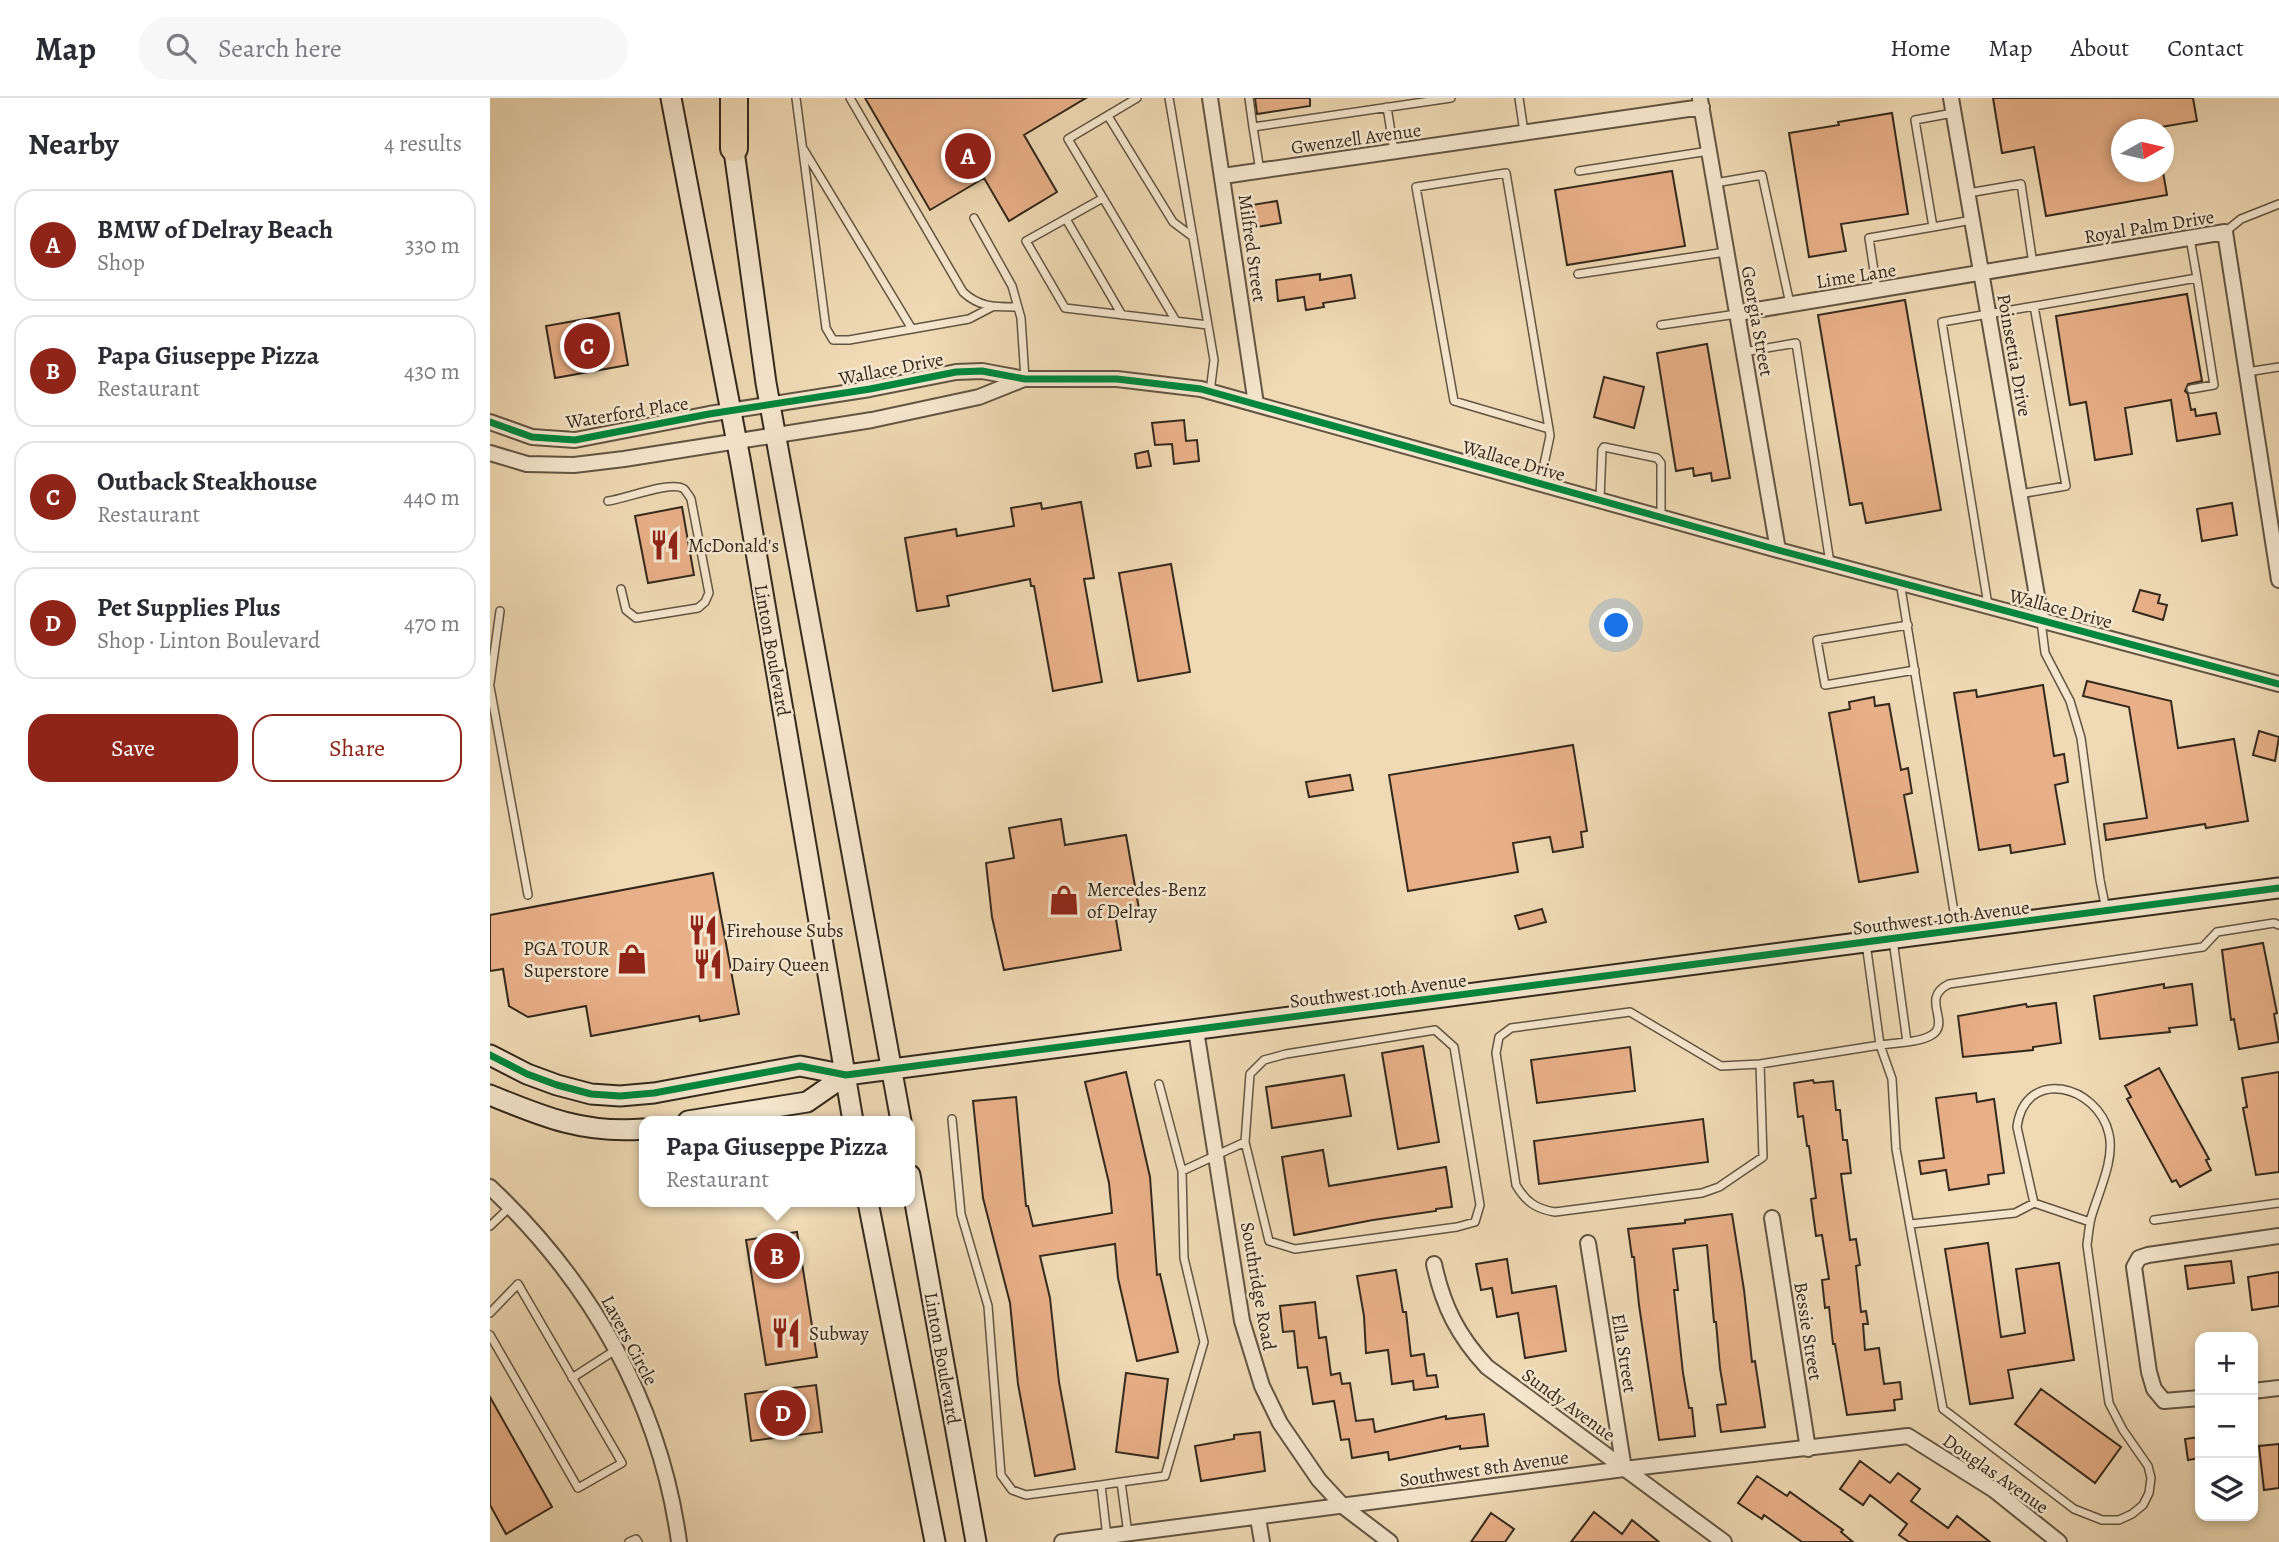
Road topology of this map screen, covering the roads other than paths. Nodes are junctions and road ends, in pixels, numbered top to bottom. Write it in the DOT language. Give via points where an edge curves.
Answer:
graph roads {
  1 [pos="671,98"];
  2 [pos="726,98"];
  3 [pos="734,98"];
  4 [pos="796,98"];
  5 [pos="850,98"];
  6 [pos="1137,98"];
  7 [pos="1169,98"];
  8 [pos="1210,98"];
  9 [pos="1249,98"];
  10 [pos="1451,98"];
  11 [pos="1519,98"];
  12 [pos="1951,98"];
  13 [pos="1701,102"];
  14 [pos="1387,107"];
  15 [pos="1954,113"];
  16 [pos="1108,116"];
  17 [pos="1253,127"];
  18 [pos="1524,132"];
  19 [pos="802,146"];
  20 [pos="734,148"];
  21 [pos="1394,151"];
  22 [pos="1710,151"];
  23 [pos="1260,171"];
  24 [pos="1579,171"];
  25 [pos="1223,176"];
  26 [pos="1715,183"];
  27 [pos="1967,193"];
  28 [pos="1103,198"];
  29 [pos="2279,204"];
  30 [pos="974,218"];
  31 [pos="1066,219"];
  32 [pos="1972,220"];
  33 [pos="1933,227"];
  34 [pos="2225,232"];
  35 [pos="1194,237"];
  36 [pos="2190,238"];
  37 [pos="1727,252"];
  38 [pos="2033,265"];
  39 [pos="1578,274"];
  40 [pos="1981,274"];
  41 [pos="2197,278"];
  42 [pos="1877,291"];
  43 [pos="1790,305"];
  44 [pos="2034,306"];
  45 [pos="992,307"];
  46 [pos="1018,307"];
  47 [pos="1738,313"];
  48 [pos="1122,314"];
  49 [pos="1988,314"];
  50 [pos="1176,321"];
  51 [pos="1208,325"];
  52 [pos="1661,325"];
  53 [pos="912,329"];
  54 [pos="1744,352"];
  55 [pos="2279,367"];
  56 [pos="2247,372"];
  57 [pos="1025,379"];
  58 [pos="2191,389"];
  59 [pos="1210,392"];
  60 [pos="1256,404"];
  61 [pos="771,405"];
  62 [pos="730,411"];
  63 [pos="490,422"];
  64 [pos="1549,429"];
  65 [pos="776,433"];
  66 [pos="736,440"];
  67 [pos="490,453"];
  68 [pos="1539,483"];
  69 [pos="2019,494"];
  70 [pos="1600,500"];
  71 [pos="608,501"];
  72 [pos="1661,517"];
  73 [pos="2275,530"];
  74 [pos="1778,550"];
  75 [pos="1830,564"];
  76 [pos="2279,580"];
  77 [pos="1900,582"];
  78 [pos="621,589"];
  79 [pos="1988,605"];
  80 [pos="500,611"];
  81 [pos="2041,619"];
  82 [pos="1908,625"];
  83 [pos="1915,670"];
  84 [pos="2279,684"];
  85 [pos="490,685"];
  86 [pos="2279,888"];
  87 [pos="528,895"];
  88 [pos="2107,911"];
  89 [pos="2279,925"];
  90 [pos="1957,930"];
  91 [pos="1892,939"];
  92 [pos="1866,942"];
  93 [pos="1196,1030"];
  94 [pos="1907,1042"];
  95 [pos="1880,1045"];
  96 [pos="490,1055"];
  97 [pos="1760,1064"];
  98 [pos="892,1070"];
  99 [pos="846,1075"];
  100 [pos="1159,1084"];
  101 [pos="490,1095"];
  102 [pos="719,1116"];
  103 [pos="852,1116"];
  104 [pos="900,1116"];
  105 [pos="952,1119"];
  106 [pos="639,1129"];
  107 [pos="1245,1142"];
  108 [pos="1217,1154"];
  109 [pos="1182,1171"];
  110 [pos="490,1187"];
  111 [pos="915,1203"];
  112 [pos="2034,1203"];
  113 [pos="2279,1203"];
  114 [pos="511,1206"];
  115 [pos="868,1207"];
  116 [pos="1772,1219"];
  117 [pos="2154,1220"];
  118 [pos="2090,1222"];
  119 [pos="1911,1224"];
  120 [pos="490,1226"];
  121 [pos="2279,1236"];
  122 [pos="1588,1243"];
  123 [pos="1434,1265"];
  124 [pos="490,1313"];
  125 [pos="490,1335"];
  126 [pos="617,1349"];
  127 [pos="572,1378"];
  128 [pos="2279,1388"];
  129 [pos="2258,1390"];
  130 [pos="2195,1398"];
  131 [pos="1910,1438"];
  132 [pos="1808,1449"];
  133 [pos="1624,1469"];
  134 [pos="1121,1482"];
  135 [pos="1101,1485"];
  136 [pos="1343,1507"];
  137 [pos="1258,1518"];
  138 [pos="1118,1537"];
  139 [pos="629,1542"];
  140 [pos="638,1542"];
  141 [pos="679,1542"];
  142 [pos="935,1542"];
  143 [pos="976,1542"];
  144 [pos="1062,1542"];
  145 [pos="1262,1542"];
  146 [pos="1390,1542"];
  147 [pos="1724,1542"];
  148 [pos="2059,1542"];
  1 -- 62 [label="main road, Linton Boulevard"];
  2 -- 20 [label="main road"];
  3 -- 20 [label="highway"];
  4 -- 19 [label="lane"];
  5 -- 45 [label="lane" via="963,292 974,303"];
  6 -- 16 [label="lane"];
  7 -- 35 [label="lane"];
  8 -- 25 [label="street, Milfred Street"];
  9 -- 17 [label="lane"];
  10 -- 14 [label="lane"];
  11 -- 18 [label="lane"];
  12 -- 15 [label="street, Poinsettia Drive"];
  13 -- 18 [label="street, Gwenzell Avenue"];
  13 -- 22 [label="street, Georgia Street"];
  14 -- 17 [label="lane"];
  14 -- 21 [label="lane"];
  15 -- 27 [label="street, Poinsettia Drive"];
  15 -- 33 [label="lane" via="1915,120"];
  16 -- 28 [label="lane" via="1068,139"];
  16 -- 35 [label="lane" via="1173,222"];
  17 -- 23 [label="lane"];
  18 -- 21 [label="street, Gwenzell Avenue"];
  19 -- 53 [label="lane"];
  19 -- 53 [label="lane" via="826,328 833,340"];
  20 -- 61 [label="main road"];
  21 -- 23 [label="street, Gwenzell Avenue"];
  22 -- 24 [label="lane"];
  22 -- 26 [label="street, Georgia Street"];
  23 -- 25 [label="street, Gwenzell Avenue"];
  25 -- 60 [label="street, Milfred Street"];
  26 -- 37 [label="street, Georgia Street"];
  26 -- 43 [label="lane" via="1762,175"];
  27 -- 32 [label="street, Poinsettia Drive"];
  27 -- 38 [label="lane" via="2021,184"];
  28 -- 31 [label="lane"];
  28 -- 50 [label="lane"];
  29 -- 34 [label="lane" via="2241,219"];
  30 -- 46 [label="lane" via="1012,286"];
  31 -- 48 [label="lane"];
  31 -- 48 [label="lane" via="1027,241 1052,286 1065,308"];
  32 -- 33 [label="lane"];
  32 -- 40 [label="street, Poinsettia Drive"];
  33 -- 42 [label="lane" via="1869,238"];
  34 -- 36 [label="street, Royal Palm Drive"];
  34 -- 56 [label="street, Royal Palm Drive"];
  35 -- 51 [label="lane"];
  36 -- 38 [label="street, Royal Palm Drive"];
  36 -- 41 [label="lane"];
  37 -- 39 [label="lane"];
  37 -- 47 [label="street, Georgia Street"];
  38 -- 40 [label="street, Royal Palm Drive"];
  40 -- 42 [label="street, Lime Lane"];
  40 -- 49 [label="street, Poinsettia Drive"];
  41 -- 44 [label="lane"];
  41 -- 58 [label="lane" via="2214,385"];
  42 -- 43 [label="street, Lime Lane"];
  43 -- 47 [label="street, Lime Lane"];
  44 -- 49 [label="lane"];
  44 -- 69 [label="lane" via="2066,486"];
  45 -- 46 [label="lane"];
  45 -- 53 [label="lane" via="969,319"];
  46 -- 57 [label="lane"];
  47 -- 52 [label="lane"];
  47 -- 54 [label="street, Georgia Street"];
  48 -- 50 [label="lane"];
  49 -- 69 [label="street, Poinsettia Drive"];
  49 -- 79 [label="lane" via="1942,322"];
  50 -- 51 [label="lane"];
  51 -- 59 [label="lane" via="1214,360"];
  54 -- 74 [label="street, Georgia Street"];
  54 -- 75 [label="lane" via="1796,342"];
  55 -- 56 [label="lane"];
  56 -- 73 [label="street, Royal Palm Drive"];
  57 -- 59 [label="street, Wallace Drive" via="1117,379"];
  57 -- 61 [label="street, Wallace Drive" via="982,371 956,372"];
  57 -- 65 [label="street, Wallace Drive" via="979,397 872,420"];
  59 -- 60 [label="street, Wallace Drive"];
  60 -- 68 [label="street, Wallace Drive"];
  61 -- 62 [label="street, Wallace Drive"];
  61 -- 65 [label="main road"];
  62 -- 63 [label="street, Waterford Place" via="575,440 532,437"];
  62 -- 66 [label="main road, Linton Boulevard"];
  64 -- 64 [label="lane" via="1506,173 1416,187 1454,401"];
  64 -- 68 [label="lane"];
  65 -- 66 [label="street, Wallace Drive"];
  65 -- 98 [label="main road"];
  66 -- 67 [label="street" via="574,465 527,464"];
  66 -- 99 [label="main road, Linton Boulevard"];
  68 -- 70 [label="street, Wallace Drive"];
  69 -- 81 [label="street, Poinsettia Drive"];
  70 -- 72 [label="street, Wallace Drive"];
  70 -- 72 [label="lane" via="1604,447 1657,458 1661,463"];
  71 -- 78 [label="lane" via="675,486 685,490 691,499 709,593 698,608 636,618 626,610"];
  72 -- 74 [label="street, Wallace Drive"];
  73 -- 76 [label="street, Royal Palm Drive"];
  74 -- 75 [label="street, Wallace Drive"];
  75 -- 77 [label="street, Wallace Drive"];
  77 -- 79 [label="street, Wallace Drive"];
  77 -- 82 [label="lane"];
  79 -- 81 [label="street, Wallace Drive"];
  80 -- 85 [label="lane"];
  81 -- 84 [label="street, Wallace Drive"];
  81 -- 88 [label="lane" via="2045,653 2070,701 2081,738"];
  82 -- 83 [label="lane"];
  82 -- 83 [label="lane" via="1817,640 1825,685"];
  83 -- 90 [label="lane"];
  85 -- 87 [label="lane"];
  86 -- 88 [label="main road, Southwest 10th Avenue"];
  88 -- 90 [label="main road, Southwest 10th Avenue"];
  89 -- 94 [label="lane" via="2217,932 2203,947 1949,984 1935,1000 1936,1032 1927,1039"];
  90 -- 91 [label="main road, Southwest 10th Avenue"];
  91 -- 92 [label="main road, Southwest 10th Avenue"];
  91 -- 94 [label="lane"];
  92 -- 93 [label="main road, Southwest 10th Avenue"];
  92 -- 95 [label="lane"];
  93 -- 98 [label="main road, Southwest 10th Avenue"];
  93 -- 108 [label="street, Southridge Road"];
  94 -- 95 [label="lane"];
  95 -- 97 [label="lane"];
  95 -- 119 [label="lane" via="1892,1079 1896,1149"];
  96 -- 99 [label="main road, Southwest 10th Avenue" via="557,1086 620,1096 800,1066"];
  97 -- 97 [label="lane" via="1721,1066 1630,1012 1511,1028 1499,1037 1496,1053 1516,1185 1531,1204 1555,1212 1702,1193 1720,1186 1763,1157"];
  98 -- 99 [label="main road, Southwest 10th Avenue"];
  98 -- 104 [label="main road"];
  99 -- 102 [label="main road, Southwest 10th Avenue" via="807,1102"];
  99 -- 103 [label="main road, Linton Boulevard"];
  100 -- 109 [label="lane"];
  101 -- 106 [label="main road" via="547,1118 616,1131"];
  105 -- 135 [label="lane" via="961,1214 988,1306 1001,1475 1012,1490 1026,1496"];
  107 -- 107 [label="lane" via="1250,1074 1264,1060 1436,1030 1454,1047 1480,1205 1475,1222 1295,1249 1269,1241"];
  107 -- 108 [label="lane"];
  108 -- 109 [label="lane"];
  108 -- 136 [label="street, Southridge Road" via="1242,1321 1262,1386 1302,1458"];
  109 -- 134 [label="lane" via="1184,1258 1204,1342 1165,1476"];
  110 -- 114 [label="street, Lavers Circle"];
  111 -- 143 [label="main road, Linton Boulevard"];
  112 -- 118 [label="lane"];
  112 -- 118 [label="lane" via="2017,1127 2019,1115 2024,1104 2044,1089 2075,1092 2103,1117 2110,1136"];
  112 -- 119 [label="lane" via="2015,1213"];
  113 -- 117 [label="lane"];
  114 -- 120 [label="lane"];
  114 -- 126 [label="street, Lavers Circle" via="573,1279"];
  115 -- 142 [label="main road"];
  116 -- 132 [label="street, Bessie Street"];
  118 -- 119 [label="lane" via="2087,1245 2109,1403 2151,1478 2143,1504 2119,1520 2102,1520 2074,1509 1943,1409"];
  121 -- 130 [label="street" via="2139,1258 2134,1267 2154,1389 2164,1401"];
  122 -- 133 [label="street, Ella Street"];
  123 -- 133 [label="street, Sundy Avenue" via="1446,1308 1470,1349 1497,1375"];
  124 -- 127 [label="lane" via="519,1284"];
  125 -- 127 [label="lane" via="578,1488 621,1463"];
  126 -- 127 [label="lane"];
  126 -- 141 [label="street, Lavers Circle" via="654,1435"];
  128 -- 129 [label="street"];
  131 -- 132 [label="street, Southwest 8th Avenue"];
  131 -- 148 [label="street, Douglas Avenue" via="1994,1490"];
  132 -- 133 [label="street, Southwest 8th Avenue"];
  133 -- 136 [label="street, Southwest 8th Avenue"];
  133 -- 147 [label="street, Sundy Avenue"];
  134 -- 135 [label="lane"];
  134 -- 138 [label="lane"];
  135 -- 138 [label="lane"];
  136 -- 137 [label="street, Southwest 8th Avenue"];
  136 -- 146 [label="street, Southridge Road"];
  137 -- 138 [label="street, Southwest 8th Avenue"];
  137 -- 145 [label="street"];
  138 -- 144 [label="street, Southwest 8th Avenue"];
  139 -- 140 [label="lane"];
}
